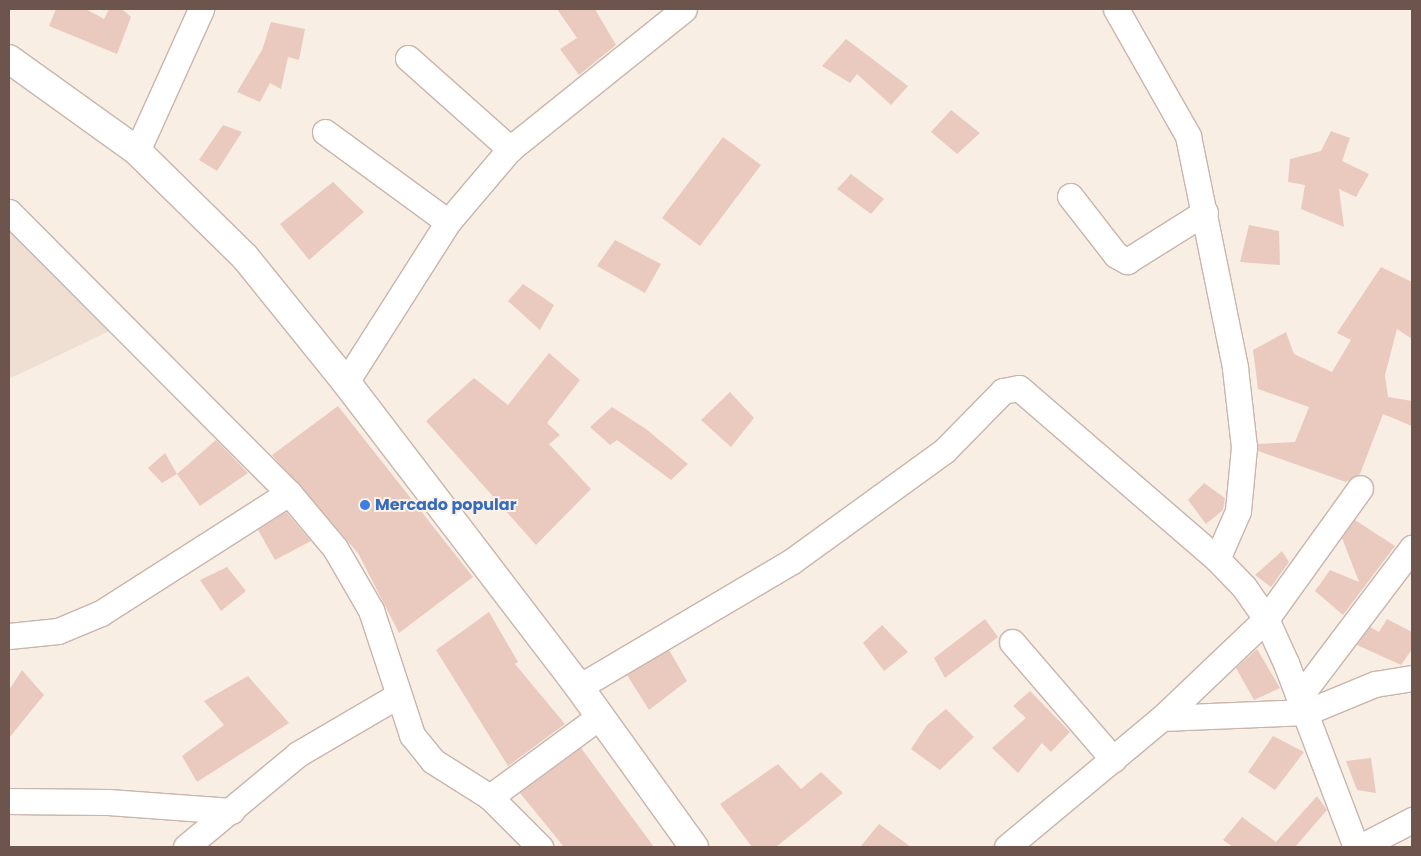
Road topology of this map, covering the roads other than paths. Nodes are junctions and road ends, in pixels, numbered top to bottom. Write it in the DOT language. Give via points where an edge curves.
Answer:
graph roads {
  1 [pos="201,9"];
  2 [pos="684,9"];
  3 [pos="1116,9"];
  4 [pos="408,58"];
  5 [pos="9,59"];
  6 [pos="325,132"];
  7 [pos="510,149"];
  8 [pos="137,151"];
  9 [pos="1070,196"];
  10 [pos="9,212"];
  11 [pos="1205,212"];
  12 [pos="448,222"];
  13 [pos="346,382"];
  14 [pos="1360,488"];
  15 [pos="289,493"];
  16 [pos="1412,548"];
  17 [pos="1217,559"];
  18 [pos="1266,619"];
  19 [pos="9,636"];
  20 [pos="1012,642"];
  21 [pos="1412,678"];
  22 [pos="579,687"];
  23 [pos="397,696"];
  24 [pos="1304,704"];
  25 [pos="599,717"];
  26 [pos="1162,718"];
  27 [pos="1113,759"];
  28 [pos="490,797"];
  29 [pos="9,801"];
  30 [pos="232,810"];
  31 [pos="1412,820"];
  32 [pos="691,846"];
  33 [pos="186,847"];
  34 [pos="540,847"];
  35 [pos="1007,847"];
  36 [pos="1358,847"];
  1 -- 8 [label="street"];
  2 -- 7 [label="street"];
  3 -- 11 [label="street" via="1188,136"];
  4 -- 7 [label="street"];
  5 -- 8 [label="street"];
  6 -- 12 [label="street"];
  7 -- 12 [label="street"];
  8 -- 13 [label="street" via="245,257"];
  9 -- 11 [label="street" via="1116,255 1126,261"];
  10 -- 15 [label="street"];
  11 -- 17 [label="street" via="1235,368 1244,447 1238,511"];
  12 -- 13 [label="street"];
  13 -- 22 [label="street"];
  14 -- 18 [label="street"];
  15 -- 19 [label="street" via="101,613 58,631"];
  15 -- 23 [label="street" via="336,548 371,610 390,660"];
  16 -- 24 [label="street"];
  17 -- 18 [label="street"];
  17 -- 22 [label="street" via="1028,395 1010,387 944,451 893,491 792,561"];
  18 -- 24 [label="street"];
  18 -- 26 [label="street"];
  20 -- 27 [label="street"];
  21 -- 24 [label="street" via="1375,684"];
  22 -- 25 [label="street"];
  23 -- 28 [label="street" via="412,735 433,760"];
  23 -- 30 [label="street" via="298,754"];
  24 -- 26 [label="street"];
  24 -- 36 [label="street"];
  25 -- 28 [label="street"];
  25 -- 32 [label="street"];
  26 -- 27 [label="street"];
  27 -- 35 [label="street"];
  28 -- 34 [label="street"];
  29 -- 30 [label="street"];
  30 -- 33 [label="street"];
  31 -- 36 [label="street"];
}
